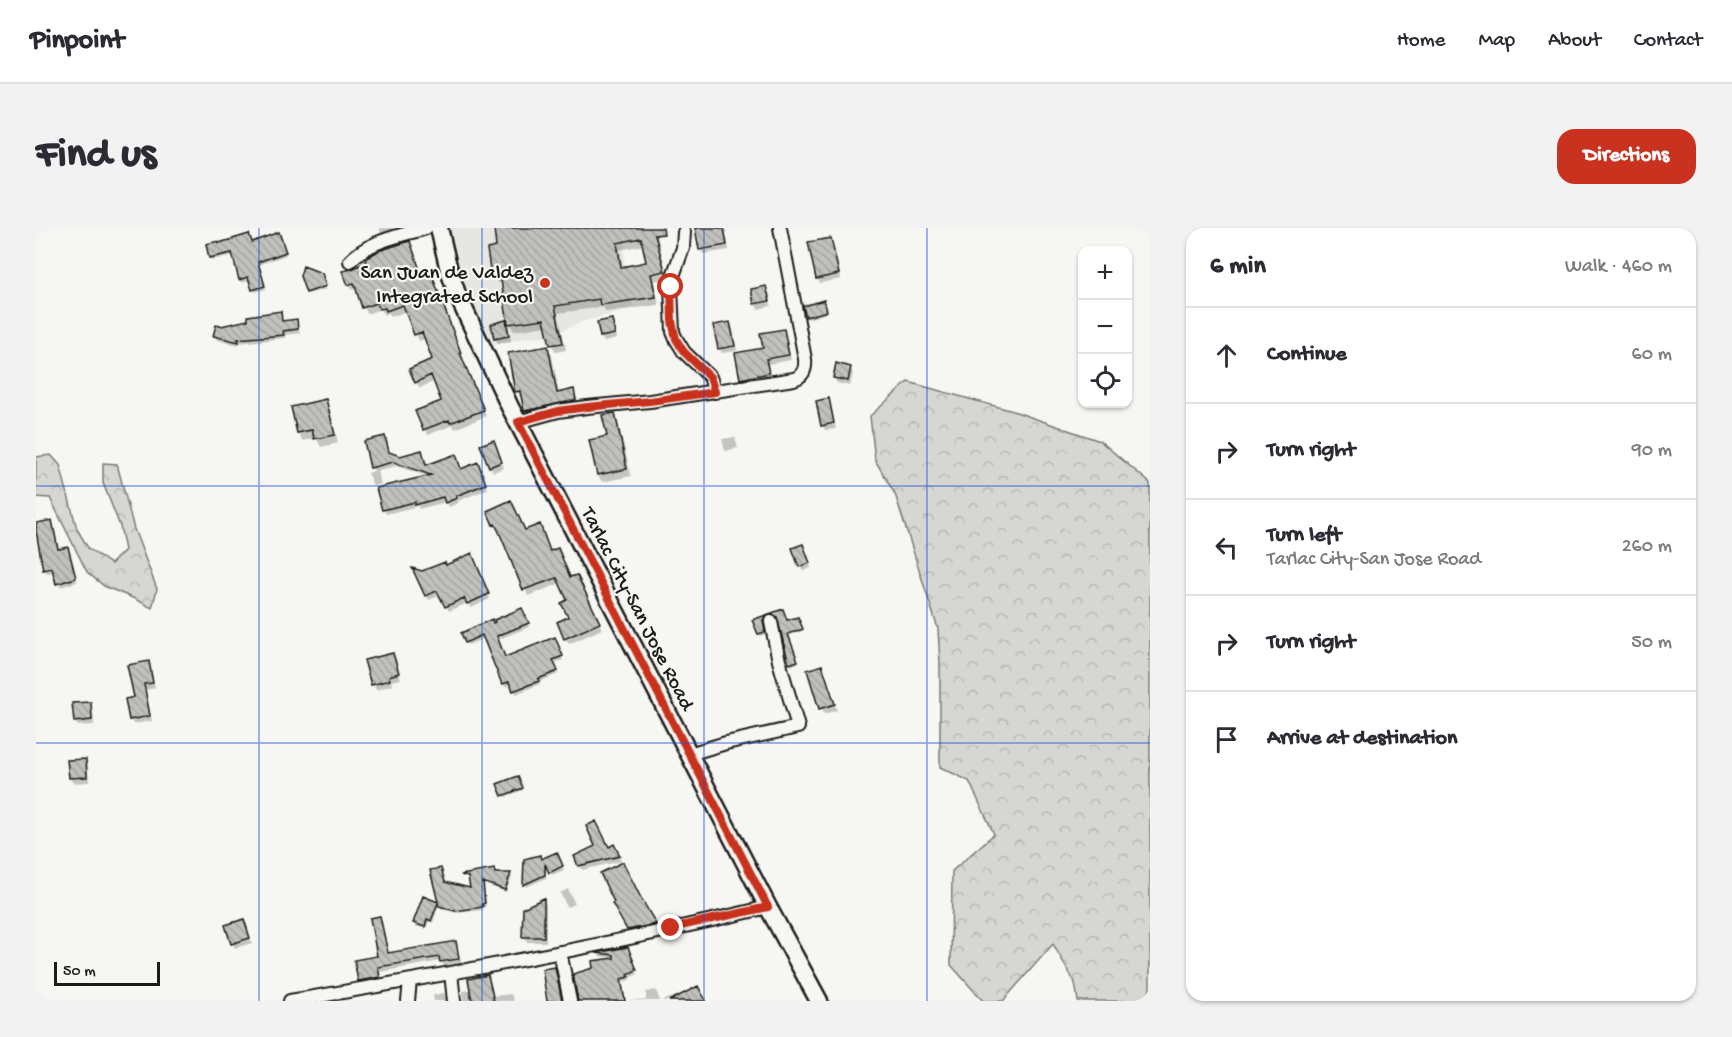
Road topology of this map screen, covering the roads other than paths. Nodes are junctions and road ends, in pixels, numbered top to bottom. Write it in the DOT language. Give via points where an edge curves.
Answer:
graph roads {
  1 [pos="426,228"];
  2 [pos="439,228"];
  3 [pos="780,228"];
  4 [pos="684,232"];
  5 [pos="350,261"];
  6 [pos="715,392"];
  7 [pos="518,422"];
  8 [pos="771,622"];
  9 [pos="689,754"];
  10 [pos="768,907"];
  11 [pos="560,952"];
  12 [pos="451,973"];
  13 [pos="410,981"];
  14 [pos="290,1001"];
  15 [pos="408,1001"];
  16 [pos="454,1001"];
  17 [pos="570,1001"];
  18 [pos="819,1001"];
  1 -- 5 [label="street" via="369,246"];
  2 -- 7 [label="main road, Tarlac City-San Jose Road" via="457,294"];
  3 -- 6 [label="street" via="804,371 794,380"];
  4 -- 6 [label="street" via="671,287 674,332 684,352 710,377"];
  6 -- 7 [label="street" via="558,411"];
  7 -- 9 [label="main road, Tarlac City-San Jose Road"];
  8 -- 9 [label="street" via="778,662 798,727"];
  9 -- 10 [label="main road, Tarlac City-San Jose Road"];
  10 -- 11 [label="street"];
  10 -- 18 [label="main road, Tarlac City-San Jose Road"];
  11 -- 12 [label="street"];
  11 -- 17 [label="street"];
  12 -- 13 [label="street"];
  12 -- 16 [label="street"];
  13 -- 14 [label="street"];
  13 -- 15 [label="street"];
}
